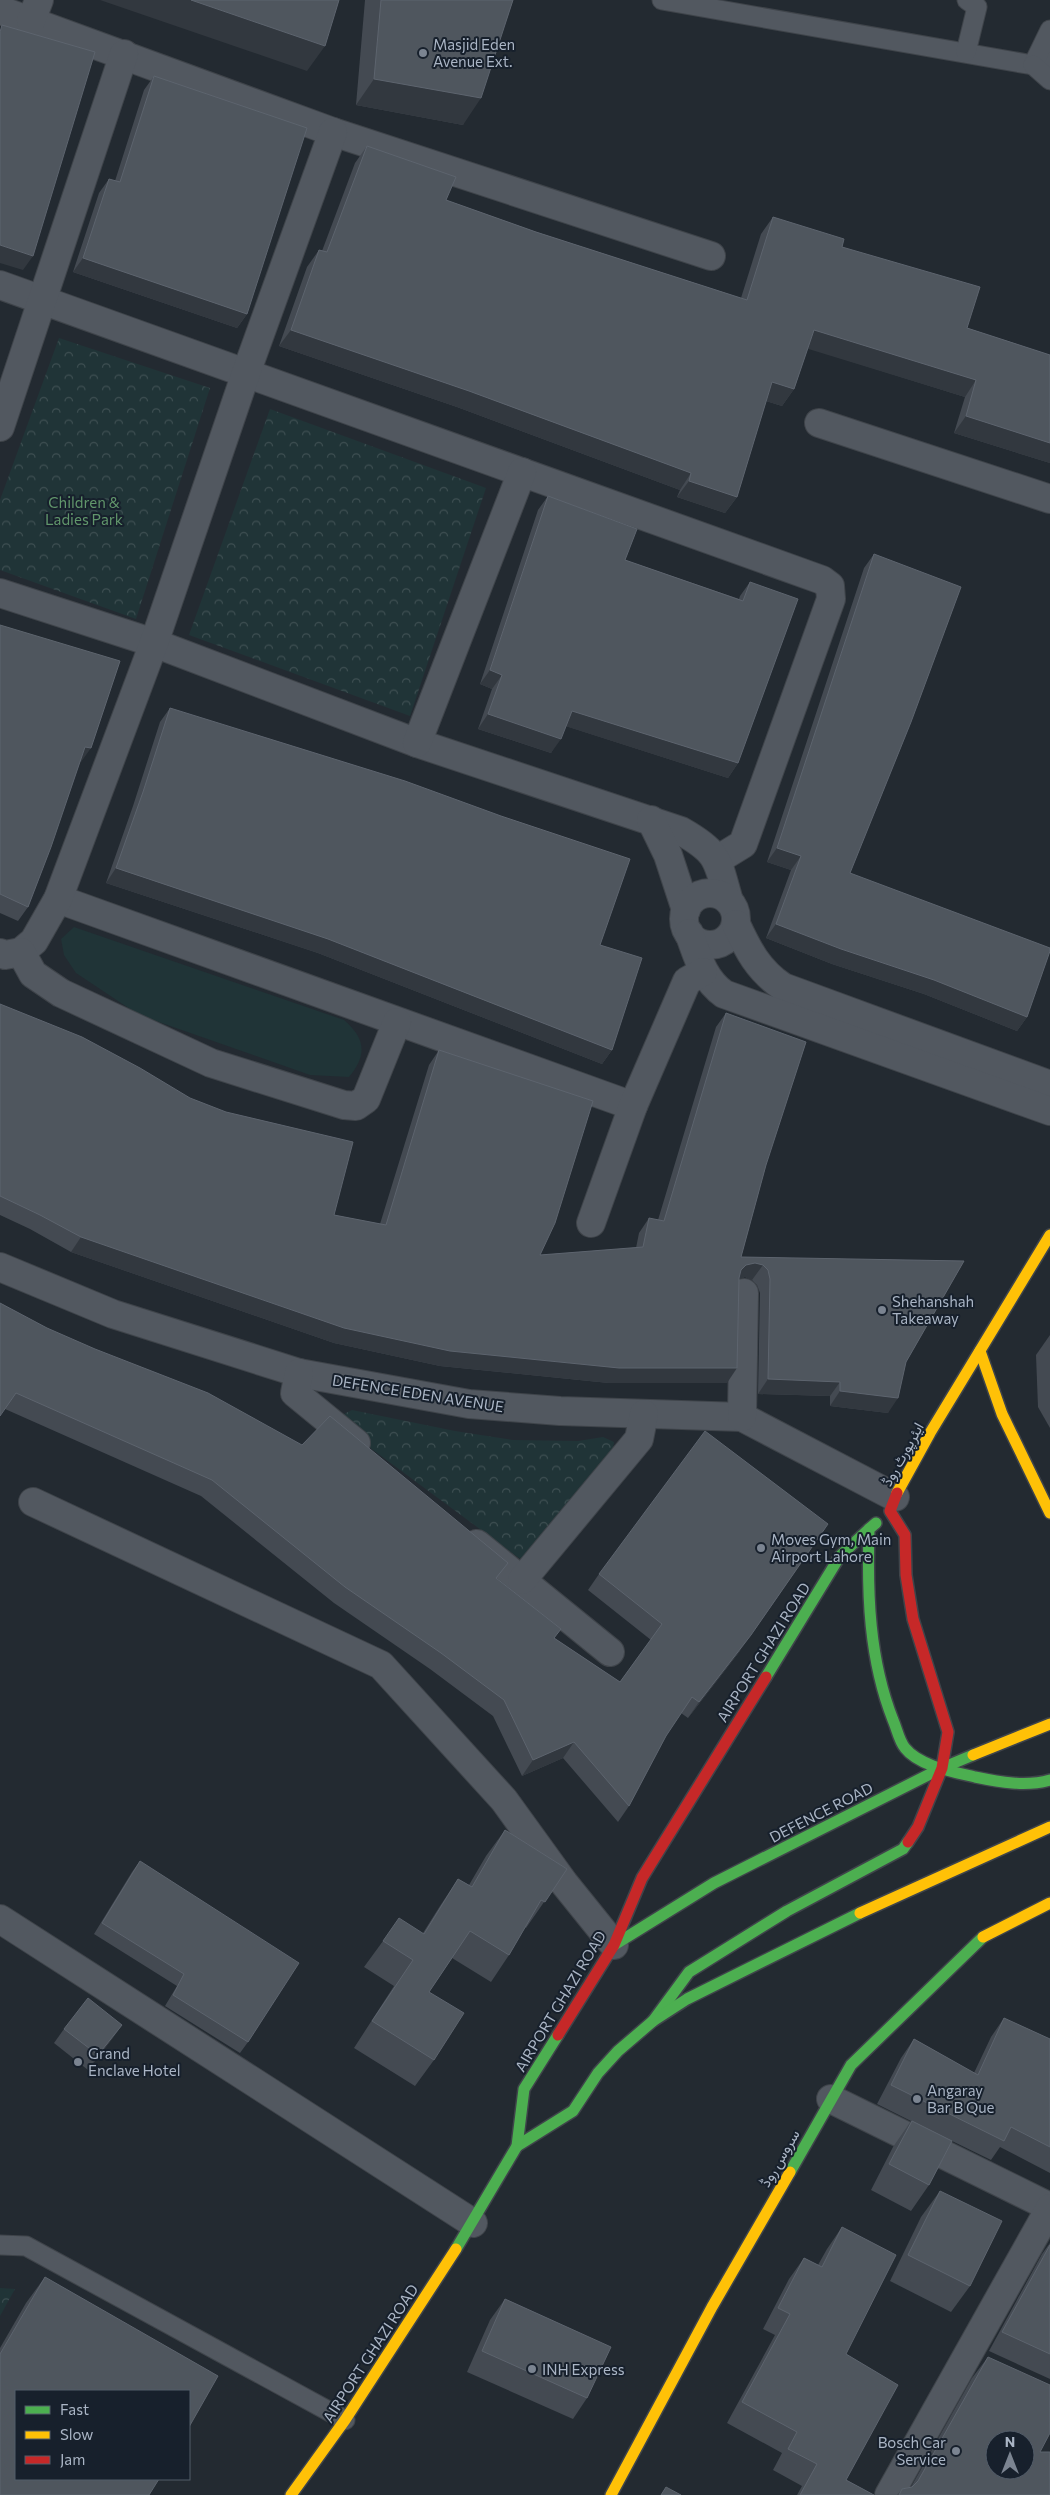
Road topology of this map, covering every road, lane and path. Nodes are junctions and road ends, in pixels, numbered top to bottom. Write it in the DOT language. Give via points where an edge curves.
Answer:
graph roads {
  1 [pos="662,0"];
  2 [pos="975,2"];
  3 [pos="0,10"];
  4 [pos="35,11"];
  5 [pos="1050,30"];
  6 [pos="966,52"];
  7 [pos="124,54"];
  8 [pos="1042,63"];
  9 [pos="1050,80"];
  10 [pos="333,132"];
  11 [pos="711,256"];
  12 [pos="0,285"];
  13 [pos="44,300"];
  14 [pos="246,373"];
  15 [pos="819,423"];
  16 [pos="0,426"];
  17 [pos="522,472"];
  18 [pos="1050,499"];
  19 [pos="0,593"];
  20 [pos="154,643"];
  21 [pos="417,742"];
  22 [pos="651,820"];
  23 [pos="717,860"];
  24 [pos="58,899"];
  25 [pos="732,912"];
  26 [pos="688,922"];
  27 [pos="10,952"];
  28 [pos="703,972"];
  29 [pos="397,1022"];
  30 [pos="1050,1085"];
  31 [pos="633,1106"];
  32 [pos="1050,1112"];
  33 [pos="590,1223"];
  34 [pos="1050,1235"];
  35 [pos="0,1267"];
  36 [pos="744,1293"];
  37 [pos="980,1351"];
  38 [pos="299,1373"];
  39 [pos="644,1414"];
  40 [pos="742,1417"];
  41 [pos="378,1462"];
  42 [pos="32,1502"];
  43 [pos="893,1504"];
  44 [pos="1050,1513"];
  45 [pos="870,1529"];
  46 [pos="461,1530"];
  47 [pos="522,1580"];
  48 [pos="610,1652"];
  49 [pos="1050,1724"];
  50 [pos="942,1768"];
  51 [pos="1050,1780"];
  52 [pos="1050,1826"];
  53 [pos="1050,1903"];
  54 [pos="0,1919"];
  55 [pos="614,1945"];
  56 [pos="653,2021"];
  57 [pos="831,2099"];
  58 [pos="517,2146"];
  59 [pos="1050,2208"];
  60 [pos="473,2223"];
  61 [pos="0,2245"];
  62 [pos="966,2358"];
  63 [pos="992,2369"];
  64 [pos="345,2420"];
  65 [pos="291,2495"];
  66 [pos="611,2495"];
  67 [pos="889,2495"];
  1 -- 6 [label="lane"];
  2 -- 6 [label="lane"];
  3 -- 4 [label="street"];
  4 -- 7 [label="street"];
  5 -- 8 [label="lane"];
  6 -- 8 [label="lane"];
  7 -- 10 [label="street"];
  7 -- 13 [label="street"];
  8 -- 9 [label="lane"];
  10 -- 11 [label="street"];
  10 -- 14 [label="street"];
  12 -- 13 [label="street"];
  13 -- 14 [label="street"];
  13 -- 16 [label="street"];
  14 -- 17 [label="street"];
  14 -- 20 [label="street"];
  15 -- 18 [label="street"];
  17 -- 21 [label="street"];
  17 -- 23 [label="street" via="822,580 830,586 831,599 743,844"];
  19 -- 20 [label="street"];
  20 -- 21 [label="street"];
  20 -- 24 [label="street"];
  21 -- 22 [label="street"];
  22 -- 23 [label="street" via="700,842"];
  22 -- 26 [label="street" via="668,855"];
  23 -- 25 [label="street"];
  24 -- 27 [label="street" via="34,942"];
  24 -- 29 [label="street"];
  25 -- 26 [label="street" via="714,893 705,894 690,902"];
  25 -- 26 [label="street" via="729,937 716,944 701,942"];
  25 -- 30 [label="street" via="755,960 766,975 783,987"];
  26 -- 28 [label="street"];
  27 -- 29 [label="street" via="32,974 78,1001 211,1063 344,1105 356,1106 366,1099"];
  28 -- 31 [label="street" via="688,981"];
  28 -- 32 [label="street" via="724,994"];
  29 -- 31 [label="street"];
  31 -- 33 [label="street"];
  34 -- 37 [label="main road, ایئرپورٹ روڈ"];
  35 -- 38 [label="street, DEFENCE EDEN AVENUE" via="113,1314"];
  36 -- 40 [label="street"];
  37 -- 43 [label="main road, ایئرپورٹ روڈ" via="930,1433"];
  37 -- 44 [label="main road" via="1002,1414"];
  38 -- 39 [label="street, DEFENCE EDEN AVENUE" via="469,1404 560,1412"];
  38 -- 41 [label="street" via="295,1393"];
  39 -- 40 [label="street, DEFENCE EDEN AVENUE"];
  39 -- 47 [label="street" via="640,1439"];
  40 -- 43 [label="street, DEFENCE EDEN AVENUE"];
  42 -- 55 [label="street" via="381,1665 504,1800"];
  43 -- 45 [label="main road, AIRPORT GHAZI ROAD"];
  43 -- 50 [label="main road, ایئرپورٹ روڈ" via="905,1536 906,1575 913,1619 948,1732"];
  45 -- 50 [label="main road" via="868,1599 874,1654 888,1710 906,1748"];
  45 -- 55 [label="main road, AIRPORT GHAZI ROAD" via="840,1556 814,1598 642,1878"];
  46 -- 47 [label="street"];
  47 -- 48 [label="street"];
  49 -- 50 [label="main road, DEFENCE ROAD"];
  50 -- 51 [label="main road" via="996,1780 1043,1783"];
  50 -- 55 [label="main road, DEFENCE ROAD" via="714,1883"];
  50 -- 56 [label="main road, ایئرپورٹ روڈ" via="925,1812 903,1849 787,1911 689,1972"];
  52 -- 56 [label="main road" via="828,1928 688,1998"];
  53 -- 57 [label="main road, سروس روڈ" via="978,1940 852,2065"];
  54 -- 60 [label="street"];
  55 -- 58 [label="main road, AIRPORT GHAZI ROAD" via="524,2088"];
  56 -- 58 [label="main road" via="618,2051 573,2111"];
  57 -- 59 [label="street"];
  57 -- 66 [label="main road, سروس روڈ" via="712,2307"];
  58 -- 60 [label="main road, AIRPORT GHAZI ROAD"];
  59 -- 62 [label="street"];
  60 -- 64 [label="main road, AIRPORT GHAZI ROAD"];
  61 -- 64 [label="lane" via="26,2246"];
  62 -- 63 [label="street"];
  62 -- 67 [label="street"];
  64 -- 65 [label="main road, AIRPORT GHAZI ROAD"];
}
